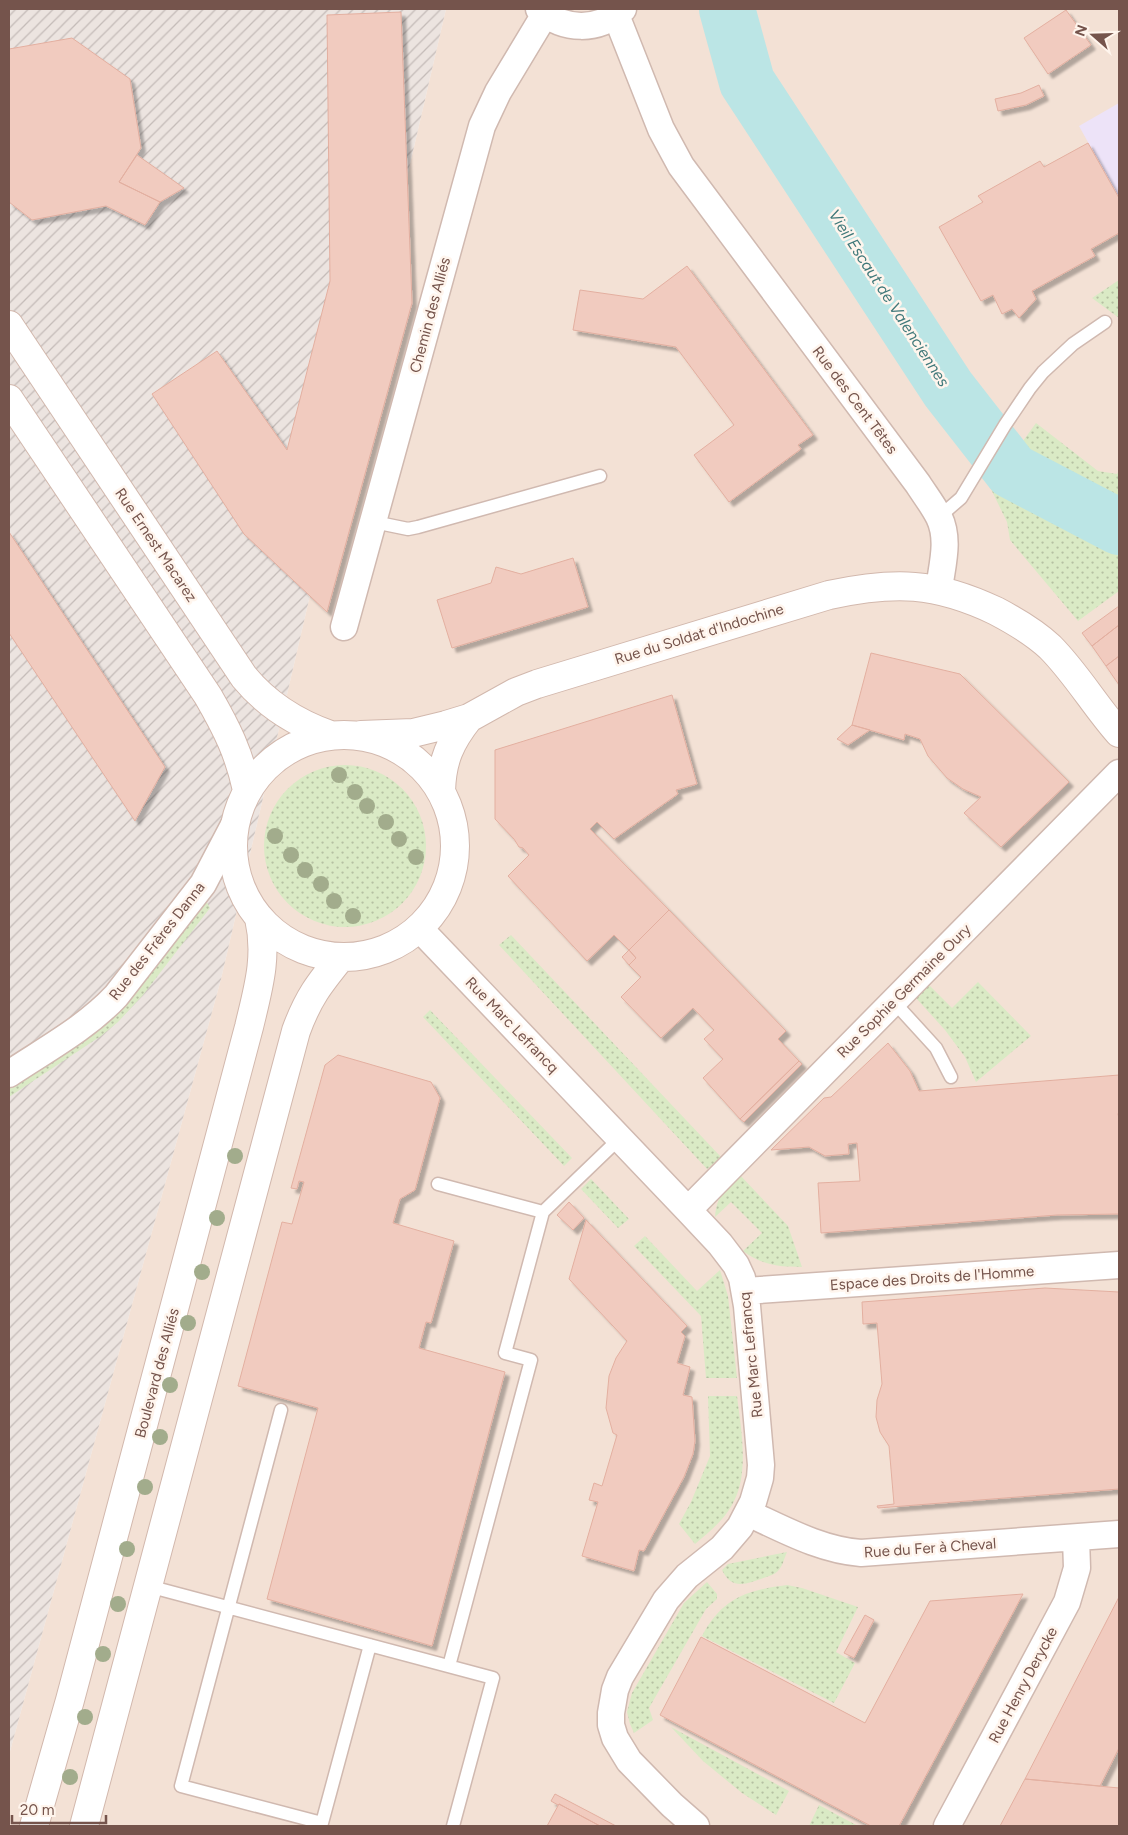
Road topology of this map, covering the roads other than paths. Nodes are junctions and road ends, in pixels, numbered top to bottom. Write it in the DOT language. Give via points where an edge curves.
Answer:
graph roads {
  1 [pos="542,12"];
  2 [pos="619,12"];
  3 [pos="1105,322"];
  4 [pos="9,325"];
  5 [pos="9,400"];
  6 [pos="600,476"];
  7 [pos="939,516"];
  8 [pos="374,522"];
  9 [pos="939,589"];
  10 [pos="344,627"];
  11 [pos="469,718"];
  12 [pos="1119,734"];
  13 [pos="330,735"];
  14 [pos="361,735"];
  15 [pos="1119,773"];
  16 [pos="247,790"];
  17 [pos="441,791"];
  18 [pos="235,823"];
  19 [pos="259,918"];
  20 [pos="419,928"];
  21 [pos="341,957"];
  22 [pos="894,1002"];
  23 [pos="9,1074"];
  24 [pos="951,1077"];
  25 [pos="620,1138"];
  26 [pos="438,1184"];
  27 [pos="688,1210"];
  28 [pos="543,1212"];
  29 [pos="1119,1265"];
  30 [pos="745,1292"];
  31 [pos="281,1410"];
  32 [pos="748,1514"];
  33 [pos="1119,1534"];
  34 [pos="1076,1538"];
  35 [pos="148,1586"];
  36 [pos="229,1607"];
  37 [pos="370,1645"];
  38 [pos="449,1666"];
  39 [pos="34,1826"];
  40 [pos="84,1826"];
  41 [pos="453,1826"];
  42 [pos="696,1826"];
  43 [pos="947,1826"];
  1 -- 2 [label="street" via="576,26 601,23"];
  1 -- 8 [label="street, Chemin des Alliés" via="482,126"];
  2 -- 7 [label="street, Rue des Cent Têtes" via="661,129 681,166"];
  3 -- 7 [label="lane" via="1073,344 1030,388 970,486"];
  4 -- 13 [label="main road, Rue Ernest Macarez" via="244,677 285,714"];
  5 -- 16 [label="main road" via="208,696 238,755"];
  6 -- 8 [label="lane" via="418,527 408,529"];
  7 -- 9 [label="street, Rue des Cent Têtes" via="945,548"];
  8 -- 10 [label="street, Chemin des Alliés"];
  9 -- 11 [label="main road, Rue du Soldat d'Indochine" via="922,586 869,587 829,595 545,681 516,692"];
  9 -- 12 [label="main road" via="980,603 1036,635 1061,659"];
  11 -- 14 [label="main road, Rue du Soldat d'Indochine" via="425,731"];
  11 -- 17 [label="main road, Rue du Soldat d'Indochine" via="450,747 443,767"];
  13 -- 14 [label="main road"];
  13 -- 16 [label="main road" via="306,741 282,753 262,769"];
  14 -- 17 [label="main road" via="386,742 408,754"];
  15 -- 22 [label="street, Rue Sophie Germaine Oury"];
  16 -- 18 [label="main road"];
  17 -- 20 [label="main road" via="454,830 453,863 449,883 437,907"];
  18 -- 19 [label="main road" via="234,866 243,894"];
  18 -- 23 [label="street, Rue des Frères Danna" via="203,884 108,1005"];
  19 -- 21 [label="main road" via="290,943 314,953"];
  19 -- 39 [label="main road, Boulevard des Alliés" via="263,951 249,1027"];
  20 -- 21 [label="main road" via="383,950"];
  20 -- 25 [label="street, Rue Marc Lefrancq"];
  21 -- 35 [label="main road" via="307,1002 296,1031"];
  22 -- 24 [label="lane" via="936,1048"];
  22 -- 27 [label="street, Rue Sophie Germaine Oury"];
  25 -- 27 [label="street, Rue Marc Lefrancq"];
  25 -- 28 [label="lane"];
  26 -- 28 [label="lane"];
  27 -- 30 [label="street, Rue Marc Lefrancq" via="736,1265"];
  28 -- 38 [label="lane" via="505,1353 531,1360"];
  29 -- 30 [label="street, Espace des Droits de l'Homme"];
  30 -- 32 [label="street, Rue Marc Lefrancq" via="761,1465 757,1491"];
  31 -- 36 [label="lane"];
  32 -- 34 [label="street, Rue du Fer à Cheval" via="834,1550 861,1553"];
  32 -- 42 [label="street, Rue Marc Lefrancq" via="722,1548 687,1576 666,1600 620,1677 612,1701 611,1725 629,1761"];
  33 -- 34 [label="street, Rue du Fer à Cheval"];
  34 -- 43 [label="street, Rue Henry Derycke" via="1077,1568 1067,1602"];
  35 -- 36 [label="lane"];
  35 -- 40 [label="main road"];
  36 -- 37 [label="lane"];
  36 -- 37 [label="lane" via="181,1786 322,1823"];
  37 -- 38 [label="lane"];
  38 -- 41 [label="lane" via="493,1678"];
}
